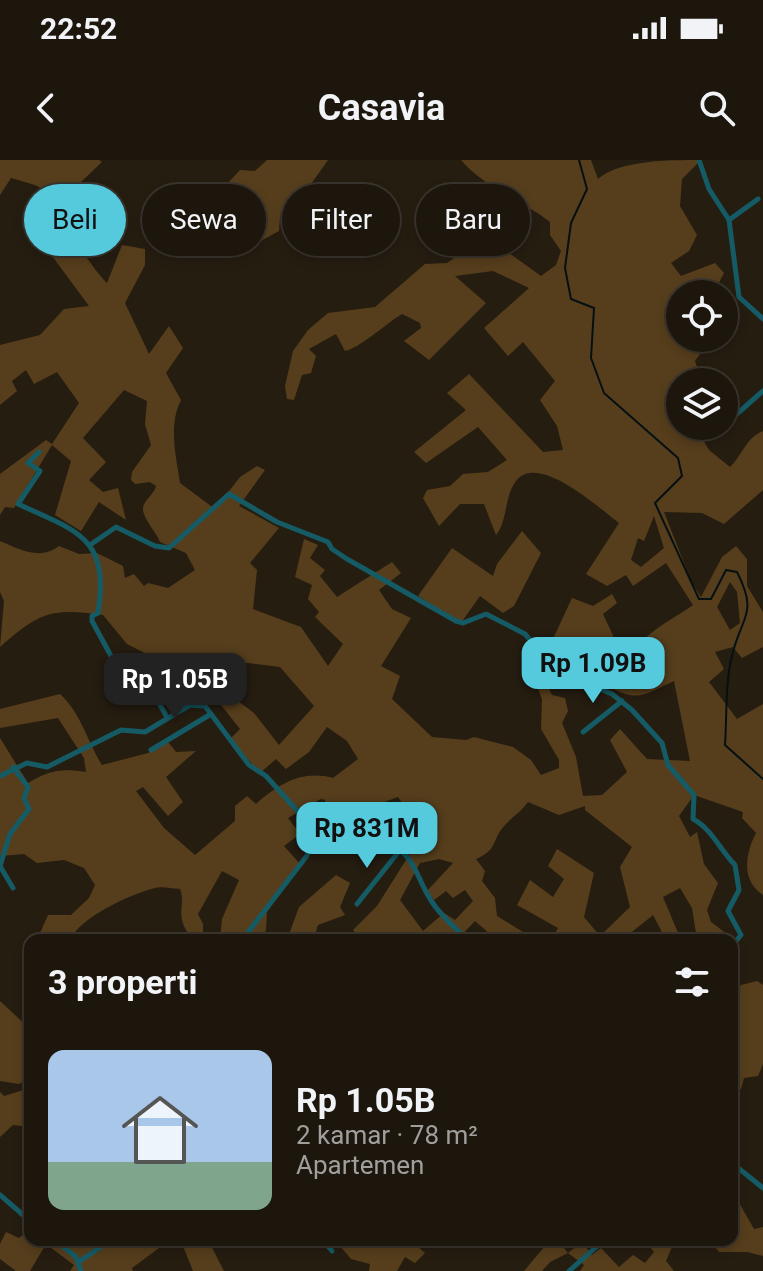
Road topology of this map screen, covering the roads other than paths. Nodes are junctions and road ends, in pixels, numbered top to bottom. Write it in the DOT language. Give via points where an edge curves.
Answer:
graph roads {
  1 [pos="699,160"];
  2 [pos="758,199"];
  3 [pos="729,220"];
  4 [pos="763,319"];
  5 [pos="763,391"];
  6 [pos="738,413"];
  7 [pos="39,452"];
  8 [pos="90,545"];
  9 [pos="622,701"];
  10 [pos="211,714"];
  11 [pos="167,717"];
  12 [pos="583,732"];
  13 [pos="151,750"];
  14 [pos="13,767"];
  15 [pos="0,776"];
  16 [pos="319,835"];
  17 [pos="400,850"];
  18 [pos="0,866"];
  19 [pos="13,888"];
  20 [pos="357,904"];
  21 [pos="253,930"];
  22 [pos="249,934"];
  23 [pos="253,934"];
  24 [pos="462,934"];
  25 [pos="738,939"];
  26 [pos="738,1168"];
  27 [pos="763,1188"];
  28 [pos="0,1195"];
  29 [pos="24,1216"];
  30 [pos="62,1246"];
  31 [pos="102,1246"];
  32 [pos="328,1246"];
  33 [pos="597,1246"];
  34 [pos="332,1251"];
  35 [pos="80,1261"];
  36 [pos="81,1271"];
  37 [pos="569,1271"];
  1 -- 3 [label="street" via="709,189"];
  2 -- 3 [label="street"];
  3 -- 4 [label="street" via="737,292"];
  5 -- 6 [label="street"];
  7 -- 8 [label="street" via="28,463 40,471 18,504 82,534"];
  8 -- 9 [label="street" via="116,527 169,548 229,494 277,522 328,542 347,559 456,621 482,613 493,617 525,634 544,656"];
  8 -- 11 [label="street" via="101,593 92,621 111,656 149,686"];
  9 -- 12 [label="street"];
  9 -- 25 [label="street" via="662,743 668,765 694,795 693,819 708,828 724,857 735,865 739,890 728,911 741,935"];
  10 -- 11 [label="street" via="199,704"];
  10 -- 13 [label="street"];
  10 -- 16 [label="street" via="249,765 266,776"];
  11 -- 14 [label="street" via="145,732 121,730 47,767"];
  14 -- 15 [label="street"];
  14 -- 18 [label="street" via="28,787 24,798 29,809 10,834"];
  16 -- 17 [label="street" via="345,845 381,841"];
  16 -- 21 [label="street"];
  17 -- 20 [label="street"];
  17 -- 24 [label="street" via="416,867 433,904"];
  18 -- 19 [label="street"];
  21 -- 22 [label="street"];
  21 -- 23 [label="street"];
  26 -- 27 [label="street"];
  28 -- 29 [label="street"];
  30 -- 35 [label="street"];
  31 -- 35 [label="street"];
  32 -- 34 [label="street"];
  33 -- 37 [label="street"];
  35 -- 36 [label="street"];
}
